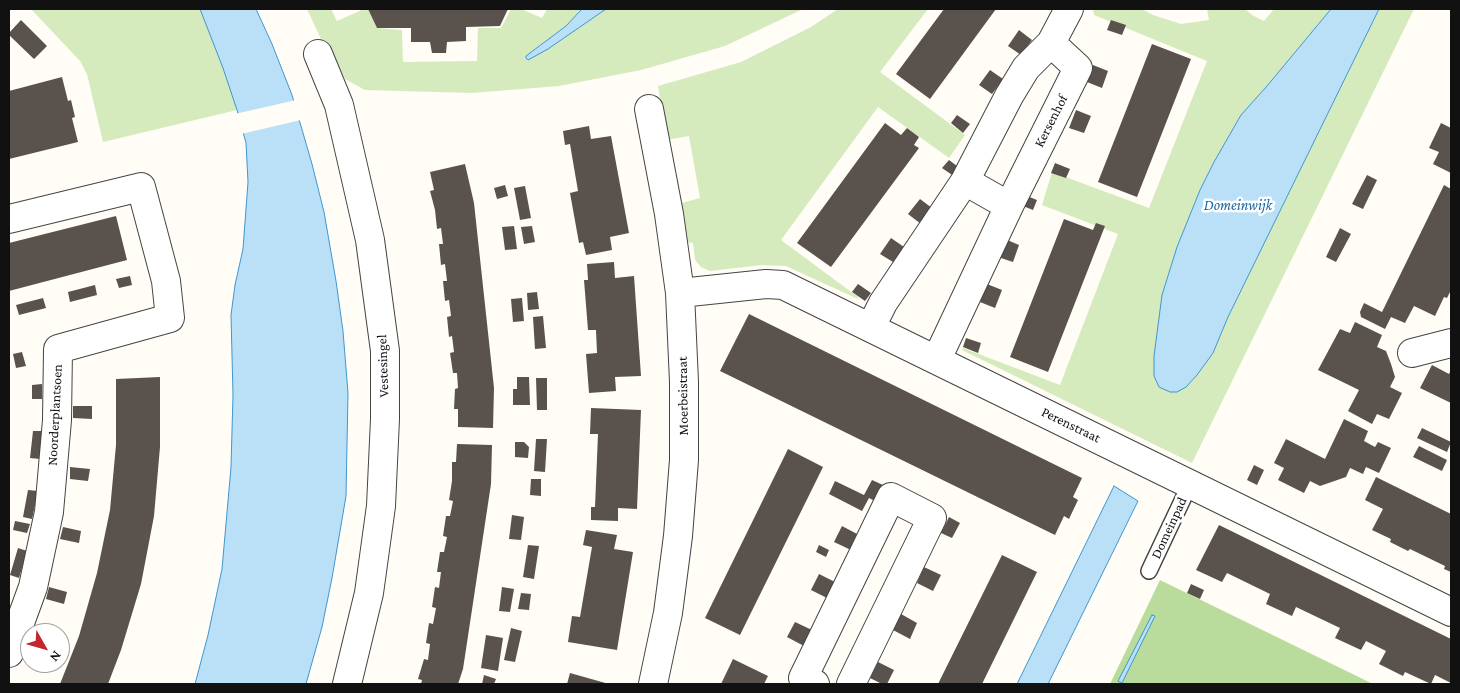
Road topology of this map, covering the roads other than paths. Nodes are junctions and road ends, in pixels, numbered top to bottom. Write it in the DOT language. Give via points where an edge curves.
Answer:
graph roads {
  1 [pos="1069,9"];
  2 [pos="1052,43"];
  3 [pos="318,54"];
  4 [pos="649,109"];
  5 [pos="965,181"];
  6 [pos="1009,206"];
  7 [pos="9,219"];
  8 [pos="680,293"];
  9 [pos="871,327"];
  10 [pos="1451,342"];
  11 [pos="1412,353"];
  12 [pos="936,359"];
  13 [pos="1190,484"];
  14 [pos="1149,571"];
  15 [pos="1451,612"];
  16 [pos="9,653"];
  17 [pos="347,684"];
  18 [pos="653,684"];
  19 [pos="815,684"];
  20 [pos="851,684"];
  1 -- 2 [label="street"];
  2 -- 5 [label="street" via="1021,75"];
  2 -- 6 [label="street, Kersenhof" via="1078,68"];
  3 -- 17 [label="street, Vestesingel" via="339,104 370,240 385,351 380,506 369,593"];
  4 -- 8 [label="street, Moerbeistraat"];
  5 -- 6 [label="street"];
  5 -- 9 [label="street" via="883,303"];
  6 -- 12 [label="street, Kersenhof"];
  7 -- 16 [label="street, Noorderplantsoen" via="141,187 166,281 170,318 58,348 57,420 49,512 33,587"];
  8 -- 9 [label="street, Perenstraat" via="783,285"];
  8 -- 18 [label="street, Moerbeistraat" via="684,470 668,613"];
  9 -- 12 [label="street, Perenstraat"];
  10 -- 11 [label="street"];
  12 -- 13 [label="street, Perenstraat"];
  13 -- 14 [label="lane, Domeinpad"];
  13 -- 15 [label="street, Perenstraat"];
  19 -- 20 [label="street" via="803,678 891,497 932,518"];
}
